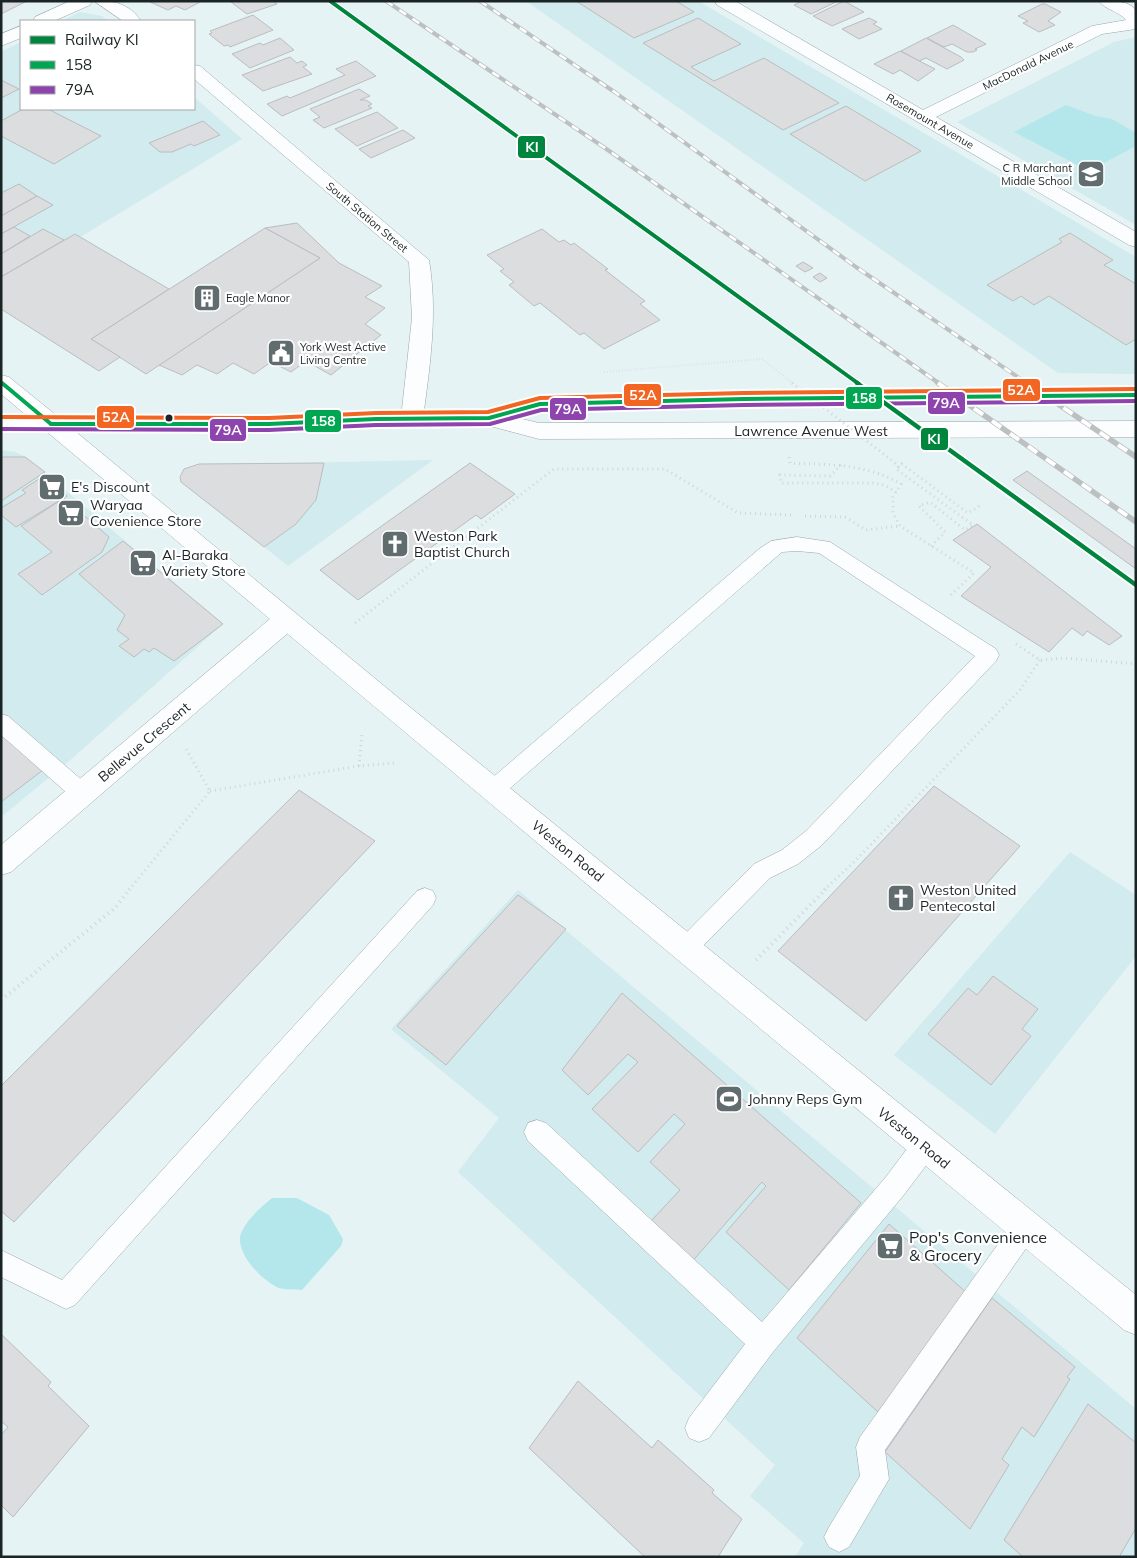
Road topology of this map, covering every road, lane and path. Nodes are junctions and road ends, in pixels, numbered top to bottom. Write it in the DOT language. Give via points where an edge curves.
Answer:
graph roads {
  1 [pos="84,1"];
  2 [pos="102,1"];
  3 [pos="723,1"];
  4 [pos="1107,1"];
  5 [pos="43,20"];
  6 [pos="132,20"];
  7 [pos="1136,23"];
  8 [pos="20,32"];
  9 [pos="1,41"];
  10 [pos="195,71"];
  11 [pos="923,117"];
  12 [pos="1136,241"];
  13 [pos="600,372"];
  14 [pos="1,382"];
  15 [pos="1136,395"];
  16 [pos="412,418"];
  17 [pos="489,418"];
  18 [pos="1,423"];
  19 [pos="52,424"];
  20 [pos="1136,429"];
  21 [pos="787,451"];
  22 [pos="841,464"];
  23 [pos="899,467"];
  24 [pos="896,492"];
  25 [pos="981,505"];
  26 [pos="900,526"];
  27 [pos="931,546"];
  28 [pos="947,599"];
  29 [pos="286,620"];
  30 [pos="355,623"];
  31 [pos="1136,664"];
  32 [pos="169,720"];
  33 [pos="1,722"];
  34 [pos="362,734"];
  35 [pos="394,762"];
  36 [pos="358,766"];
  37 [pos="493,790"];
  38 [pos="210,791"];
  39 [pos="83,794"];
  40 [pos="1,863"];
  41 [pos="425,898"];
  42 [pos="686,948"];
  43 [pos="732,986"];
  44 [pos="1,1000"];
  45 [pos="537,1132"];
  46 [pos="924,1146"];
  47 [pos="1025,1228"];
  48 [pos="1,1263"];
  49 [pos="1136,1318"];
  50 [pos="763,1342"];
  51 [pos="700,1428"];
  52 [pos="839,1537"];
  1 -- 5 [label="main road"];
  2 -- 6 [label="main road"];
  3 -- 11 [label="main road, Rosemount Avenue"];
  4 -- 7 [label="main road" via="1127,11"];
  7 -- 11 [label="main road, MacDonald Avenue" via="1098,30"];
  8 -- 9 [label="main road"];
  10 -- 16 [label="main road, South Station Street" via="419,260 424,281"];
  11 -- 12 [label="main road, Rosemount Avenue"];
  13 -- 23 [label="path, bridge" via="762,359"];
  14 -- 19 [label="main road, Weston Road"];
  15 -- 17 [label="main road, Lawrence Avenue West" via="540,404"];
  16 -- 17 [label="main road, Lawrence Avenue West"];
  16 -- 19 [label="main road, Lawrence Avenue West" via="150,426"];
  17 -- 20 [label="main road, Lawrence Avenue West" via="539,432"];
  18 -- 19 [label="main road, Lawrence Avenue West"];
  19 -- 29 [label="main road, Weston Road"];
  21 -- 22 [label="path" via="790,463"];
  22 -- 24 [label="path" via="884,474 901,484"];
  22 -- 24 [label="path" via="830,476 780,475 781,483 872,483"];
  23 -- 25 [label="path" via="902,464 968,513"];
  23 -- 27 [label="path" via="896,469 973,525 965,530 930,502 919,506 945,532"];
  24 -- 26 [label="path" via="893,512"];
  26 -- 27 [label="path"];
  26 -- 30 [label="path" via="866,530 845,517 738,513 665,469 554,469"];
  27 -- 28 [label="path" via="974,573"];
  29 -- 32 [label="main road, Bellevue Crescent"];
  29 -- 37 [label="main road, Weston Road"];
  31 -- 43 [label="path" via="1064,658 1040,660 1020,690"];
  32 -- 38 [label="path"];
  32 -- 39 [label="main road, Bellevue Crescent"];
  33 -- 39 [label="lane"];
  34 -- 36 [label="path"];
  35 -- 36 [label="path"];
  36 -- 38 [label="path"];
  37 -- 42 [label="main road, Weston Road"];
  37 -- 42 [label="lane" via="778,546 797,544 822,548 989,655 814,838 790,857 762,871"];
  38 -- 44 [label="path" via="115,908"];
  39 -- 40 [label="main road, Bellevue Crescent"];
  41 -- 48 [label="lane" via="66,1296"];
  42 -- 43 [label="main road, Weston Road"];
  43 -- 46 [label="main road, Weston Road"];
  45 -- 50 [label="lane"];
  46 -- 47 [label="main road, Weston Road"];
  46 -- 50 [label="lane" via="894,1187"];
  47 -- 49 [label="main road, Weston Road"];
  47 -- 52 [label="lane" via="870,1447 875,1479"];
  50 -- 51 [label="lane"];
}
